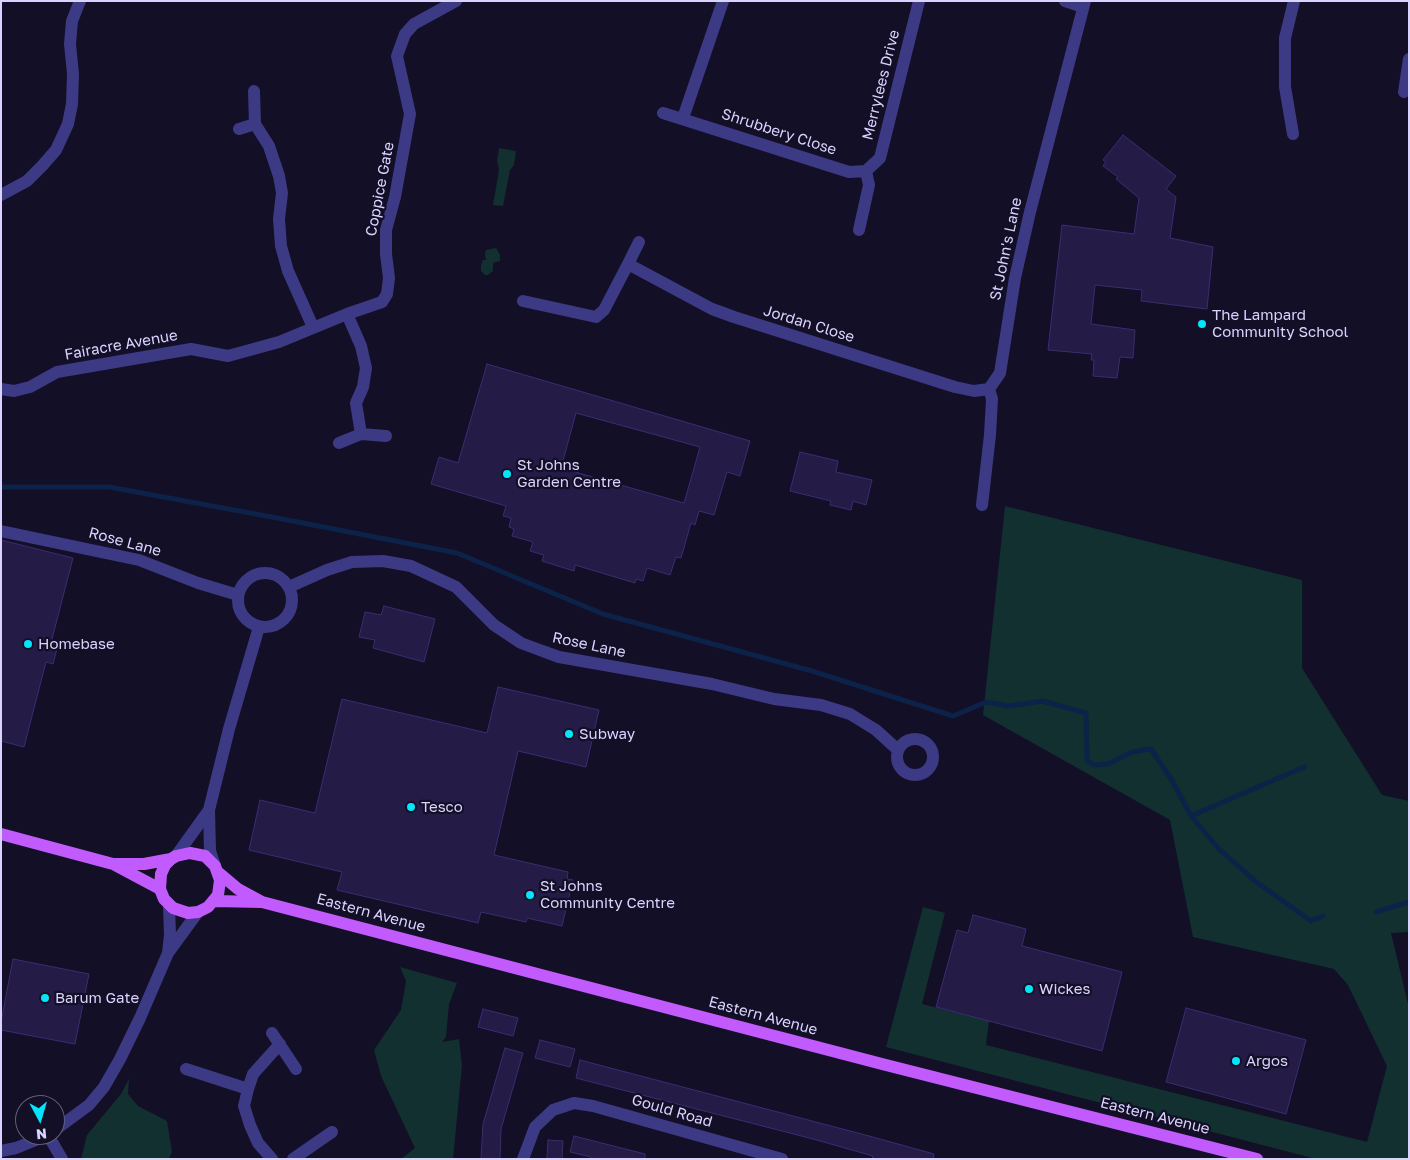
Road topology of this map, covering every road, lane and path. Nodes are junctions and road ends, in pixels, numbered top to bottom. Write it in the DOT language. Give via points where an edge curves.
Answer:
graph roads {
  1 [pos="80,1"];
  2 [pos="456,1"];
  3 [pos="722,1"];
  4 [pos="919,1"];
  5 [pos="1065,1"];
  6 [pos="1294,1"];
  7 [pos="1084,4"];
  8 [pos="1409,59"];
  9 [pos="254,91"];
  10 [pos="1404,92"];
  11 [pos="662,113"];
  12 [pos="683,118"];
  13 [pos="255,124"];
  14 [pos="239,129"];
  15 [pos="1292,134"];
  16 [pos="866,171"];
  17 [pos="1,195"];
  18 [pos="859,230"];
  19 [pos="638,242"];
  20 [pos="628,264"];
  21 [pos="523,300"];
  22 [pos="347,314"];
  23 [pos="313,327"];
  24 [pos="191,349"];
  25 [pos="1,389"];
  26 [pos="989,389"];
  27 [pos="360,434"];
  28 [pos="386,436"];
  29 [pos="339,443"];
  30 [pos="982,506"];
  31 [pos="1,531"];
  32 [pos="289,587"];
  33 [pos="238,594"];
  34 [pos="259,627"];
  35 [pos="898,750"];
  36 [pos="209,810"];
  37 [pos="1,834"];
  38 [pos="173,858"];
  39 [pos="113,864"];
  40 [pos="217,870"];
  41 [pos="160,889"];
  42 [pos="214,901"];
  43 [pos="262,902"];
  44 [pos="169,905"];
  45 [pos="198,912"];
  46 [pos="168,952"];
  47 [pos="272,1034"];
  48 [pos="280,1044"];
  49 [pos="186,1069"];
  50 [pos="296,1069"];
  51 [pos="248,1089"];
  52 [pos="65,1123"];
  53 [pos="332,1132"];
  54 [pos="23,1145"];
  55 [pos="54,1145"];
  56 [pos="1,1151"];
  57 [pos="62,1159"];
  58 [pos="272,1159"];
  59 [pos="293,1159"];
  60 [pos="523,1159"];
  61 [pos="782,1159"];
  62 [pos="1257,1159"];
  1 -- 17 [label="street" via="72,21 72,104 68,124 56,150 42,166 27,181"];
  2 -- 22 [label="street, Coppice Gate" via="414,24 405,34 397,56 410,114 386,230 387,294 382,302"];
  3 -- 12 [label="street"];
  4 -- 16 [label="street, Merrylees Drive" via="880,158"];
  5 -- 7 [label="street"];
  6 -- 15 [label="street" via="1285,38 1285,87"];
  7 -- 26 [label="street, St John's Lane" via="1030,212 1015,278 1000,373"];
  8 -- 10 [label="street"];
  9 -- 13 [label="street"];
  11 -- 12 [label="street, Shrubbery Close"];
  12 -- 16 [label="street, Shrubbery Close" via="849,172"];
  13 -- 14 [label="street"];
  13 -- 23 [label="street" via="268,146 279,176 282,193 279,218 281,246 288,271"];
  16 -- 18 [label="street" via="868,185"];
  19 -- 20 [label="street"];
  20 -- 21 [label="street" via="604,310 596,317"];
  20 -- 26 [label="street, Jordan Close" via="712,309 734,317 955,387 974,391"];
  22 -- 23 [label="street, Coppice Gate"];
  22 -- 27 [label="street" via="361,346 366,368 356,403"];
  23 -- 24 [label="street, Coppice Gate" via="279,342 228,356"];
  24 -- 25 [label="street, Fairacre Avenue" via="57,372 30,387 14,391"];
  26 -- 30 [label="street" via="992,400 990,435"];
  27 -- 28 [label="street"];
  27 -- 29 [label="street"];
  31 -- 33 [label="street, Rose Lane" via="139,560 198,583"];
  32 -- 33 [label="street" via="280,577 257,574 247,579"];
  32 -- 34 [label="street" via="292,597 287,616 272,626"];
  32 -- 35 [label="street, Rose Lane" via="352,562 383,561 411,566 456,587 494,625 521,643 559,657 712,684 774,699 821,705 850,714 876,730"];
  33 -- 34 [label="street" via="240,612 247,621"];
  34 -- 36 [label="street"];
  36 -- 38 [label="street"];
  36 -- 40 [label="street" via="210,851"];
  37 -- 39 [label="main road"];
  38 -- 39 [label="main road" via="144,864"];
  38 -- 40 [label="main road" via="190,852 204,856"];
  38 -- 41 [label="main road" via="161,874"];
  39 -- 41 [label="main road"];
  40 -- 42 [label="main road" via="220,880"];
  40 -- 43 [label="main road, Eastern Avenue" via="238,889"];
  41 -- 44 [label="main road"];
  42 -- 43 [label="main road, Eastern Avenue"];
  42 -- 45 [label="main road"];
  43 -- 62 [label="main road, Eastern Avenue"];
  44 -- 45 [label="main road" via="188,913"];
  44 -- 46 [label="street"];
  45 -- 46 [label="street"];
  46 -- 52 [label="street" via="140,1018 104,1087 89,1105"];
  47 -- 48 [label="street"];
  48 -- 50 [label="street"];
  48 -- 51 [label="street" via="253,1074"];
  49 -- 51 [label="street"];
  51 -- 58 [label="street" via="244,1106 250,1125 258,1143"];
  53 -- 59 [label="street"];
  54 -- 56 [label="street"];
  55 -- 57 [label="street"];
  60 -- 61 [label="street, Gould Road" via="535,1127 553,1110 574,1103"];
}
